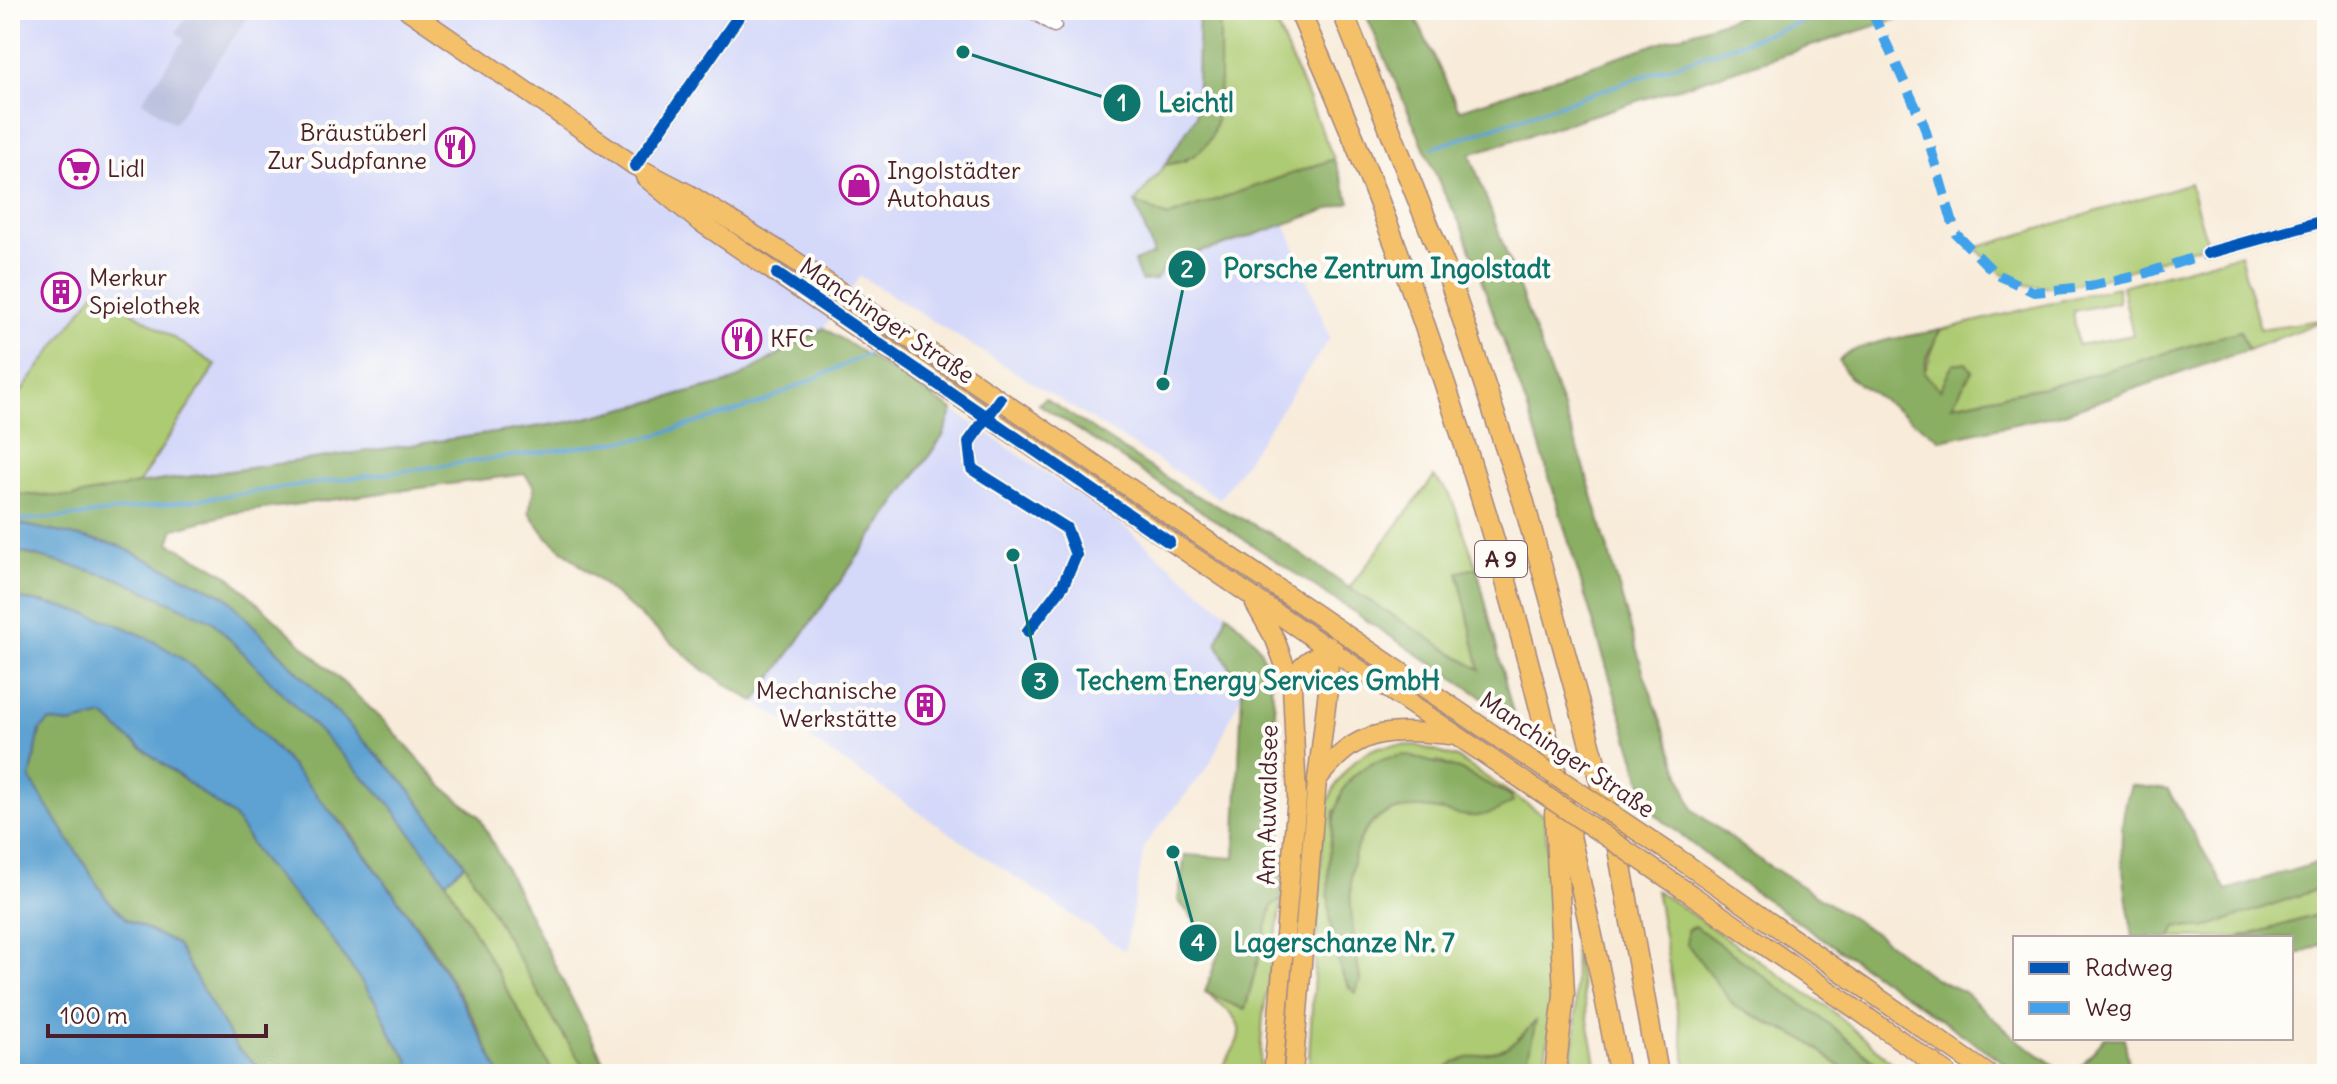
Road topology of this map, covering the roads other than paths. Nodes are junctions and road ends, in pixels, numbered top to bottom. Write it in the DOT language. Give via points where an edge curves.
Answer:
graph roads {
  1 [pos="408,10"];
  2 [pos="743,10"];
  3 [pos="1032,10"];
  4 [pos="1299,10"];
  5 [pos="1342,10"];
  6 [pos="1054,25"];
  7 [pos="635,166"];
  8 [pos="2326,222"];
  9 [pos="2208,253"];
  10 [pos="1000,399"];
  11 [pos="987,416"];
  12 [pos="1252,598"];
  13 [pos="1324,619"];
  14 [pos="1028,631"];
  15 [pos="1365,651"];
  16 [pos="1328,652"];
  17 [pos="1292,685"];
  18 [pos="1452,735"];
  19 [pos="1552,749"];
  20 [pos="1317,780"];
  21 [pos="1941,1070"];
  22 [pos="1273,1074"];
  23 [pos="1293,1074"];
  24 [pos="1555,1074"];
  25 [pos="1619,1074"];
  26 [pos="1658,1074"];
  27 [pos="1988,1074"];
  1 -- 7 [label="main road, Manchinger Straße"];
  2 -- 7 [label="street"];
  3 -- 6 [label="street"];
  4 -- 19 [label="highway, A 9" via="1354,134 1443,371"];
  5 -- 26 [label="highway, A 9" via="1447,272 1524,503 1617,843"];
  7 -- 10 [label="main road, Manchinger Straße" via="756,235"];
  7 -- 11 [label="main road, Manchinger Straße" via="696,219"];
  8 -- 9 [label="street"];
  10 -- 11 [label="street"];
  10 -- 13 [label="main road, Manchinger Straße"];
  11 -- 12 [label="main road, Manchinger Straße"];
  11 -- 14 [label="street" via="969,442 972,469 1066,528 1076,555 1071,571"];
  12 -- 16 [label="main road, Manchinger Straße"];
  12 -- 17 [label="main road, Am Auwaldsee"];
  13 -- 15 [label="main road, Manchinger Straße"];
  13 -- 16 [label="main road, Am Auwaldsee"];
  15 -- 16 [label="main road"];
  15 -- 27 [label="main road, Manchinger Straße, bridge" via="1679,859"];
  16 -- 17 [label="main road" via="1307,660"];
  16 -- 18 [label="main road, Manchinger Straße"];
  16 -- 20 [label="main road, Am Auwaldsee"];
  17 -- 22 [label="main road, Am Auwaldsee" via="1297,797"];
  18 -- 20 [label="main road" via="1376,733 1346,748"];
  18 -- 21 [label="main road, Manchinger Straße, bridge"];
  19 -- 24 [label="highway" via="1564,994"];
  19 -- 25 [label="highway, A 9"];
  20 -- 23 [label="main road, Am Auwaldsee"];
}
